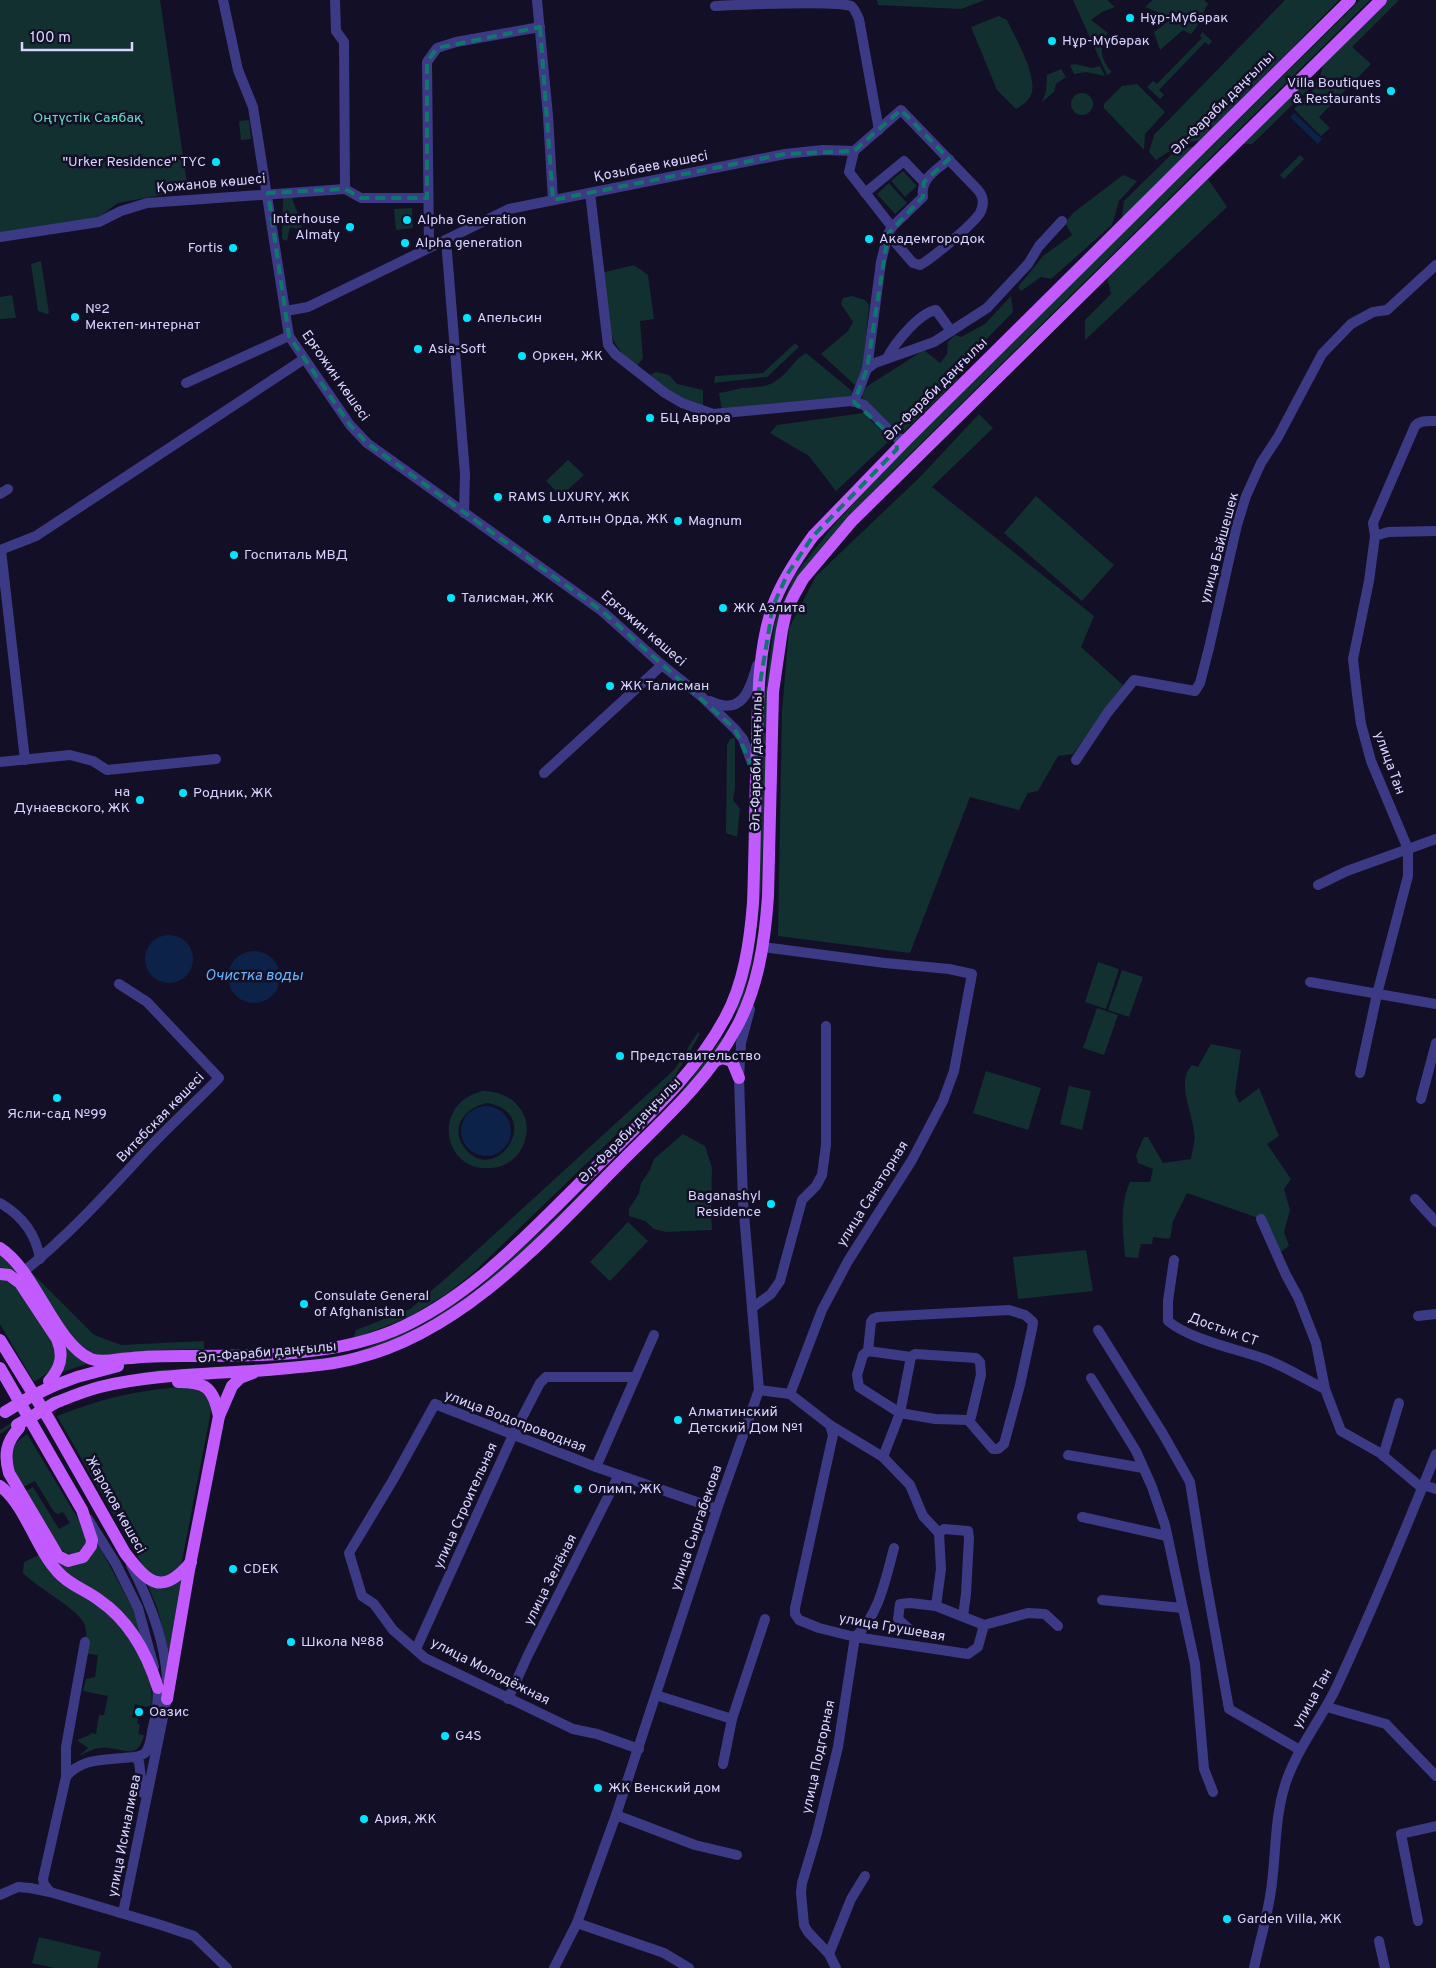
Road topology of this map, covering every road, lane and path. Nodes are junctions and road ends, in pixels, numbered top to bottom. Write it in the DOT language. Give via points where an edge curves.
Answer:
graph roads {
  1 [pos="223,0"];
  2 [pos="335,0"];
  3 [pos="537,0"];
  4 [pos="1350,0"];
  5 [pos="1381,0"];
  6 [pos="807,1"];
  7 [pos="715,6"];
  8 [pos="540,27"];
  9 [pos="879,130"];
  10 [pos="854,151"];
  11 [pos="948,159"];
  12 [pos="924,182"];
  13 [pos="345,189"];
  14 [pos="268,193"];
  15 [pos="590,193"];
  16 [pos="865,193"];
  17 [pos="427,198"];
  18 [pos="553,200"];
  19 [pos="1062,221"];
  20 [pos="890,230"];
  21 [pos="0,236"];
  22 [pos="446,240"];
  23 [pos="428,248"];
  24 [pos="1436,265"];
  25 [pos="286,311"];
  26 [pos="951,331"];
  27 [pos="289,336"];
  28 [pos="887,358"];
  29 [pos="304,359"];
  30 [pos="867,369"];
  31 [pos="186,383"];
  32 [pos="857,403"];
  33 [pos="1436,421"];
  34 [pos="907,439"];
  35 [pos="897,450"];
  36 [pos="464,513"];
  37 [pos="1436,531"];
  38 [pos="1375,536"];
  39 [pos="0,550"];
  40 [pos="768,623"];
  41 [pos="662,665"];
  42 [pos="701,696"];
  43 [pos="216,759"];
  44 [pos="24,760"];
  45 [pos="1076,760"];
  46 [pos="0,762"];
  47 [pos="544,773"];
  48 [pos="756,775"];
  49 [pos="1436,839"];
  50 [pos="1408,849"];
  51 [pos="1318,885"];
  52 [pos="763,947"];
  53 [pos="1310,982"];
  54 [pos="119,984"];
  55 [pos="1377,994"];
  56 [pos="1436,1004"];
  57 [pos="826,1026"];
  58 [pos="1436,1043"];
  59 [pos="715,1061"];
  60 [pos="1360,1073"];
  61 [pos="740,1078"];
  62 [pos="1421,1099"];
  63 [pos="1415,1199"];
  64 [pos="0,1203"];
  65 [pos="1261,1219"];
  66 [pos="1436,1222"];
  67 [pos="0,1248"];
  68 [pos="40,1259"];
  69 [pos="1174,1260"];
  70 [pos="23,1272"];
  71 [pos="0,1274"];
  72 [pos="752,1308"];
  73 [pos="1436,1314"];
  74 [pos="1418,1316"];
  75 [pos="1098,1330"];
  76 [pos="654,1334"];
  77 [pos="0,1340"];
  78 [pos="868,1351"];
  79 [pos="230,1356"];
  80 [pos="911,1357"];
  81 [pos="0,1368"];
  82 [pos="264,1370"];
  83 [pos="635,1377"];
  84 [pos="1091,1378"];
  85 [pos="51,1384"];
  86 [pos="98,1387"];
  87 [pos="1325,1389"];
  88 [pos="759,1390"];
  89 [pos="790,1394"];
  90 [pos="1399,1403"];
  91 [pos="900,1413"];
  92 [pos="2,1414"];
  93 [pos="219,1416"];
  94 [pos="968,1420"];
  95 [pos="830,1425"];
  96 [pos="18,1427"];
  97 [pos="513,1435"];
  98 [pos="0,1437"];
  99 [pos="1436,1454"];
  100 [pos="1068,1455"];
  101 [pos="1382,1456"];
  102 [pos="883,1457"];
  103 [pos="596,1466"];
  104 [pos="1143,1468"];
  105 [pos="619,1475"];
  106 [pos="0,1486"];
  107 [pos="1423,1487"];
  108 [pos="1436,1489"];
  109 [pos="717,1509"];
  110 [pos="82,1510"];
  111 [pos="1082,1517"];
  112 [pos="939,1533"];
  113 [pos="1167,1536"];
  114 [pos="894,1548"];
  115 [pos="126,1553"];
  116 [pos="349,1553"];
  117 [pos="191,1562"];
  118 [pos="1102,1600"];
  119 [pos="936,1606"];
  120 [pos="1182,1608"];
  121 [pos="963,1616"];
  122 [pos="765,1618"];
  123 [pos="984,1624"];
  124 [pos="1058,1626"];
  125 [pos="910,1630"];
  126 [pos="855,1637"];
  127 [pos="85,1642"];
  128 [pos="416,1649"];
  129 [pos="158,1688"];
  130 [pos="656,1695"];
  131 [pos="168,1698"];
  132 [pos="508,1698"];
  133 [pos="1327,1706"];
  134 [pos="732,1719"];
  135 [pos="639,1749"];
  136 [pos="1300,1750"];
  137 [pos="135,1757"];
  138 [pos="723,1764"];
  139 [pos="1435,1774"];
  140 [pos="66,1777"];
  141 [pos="1213,1792"];
  142 [pos="144,1809"];
  143 [pos="616,1815"];
  144 [pos="1436,1826"];
  145 [pos="737,1855"];
  146 [pos="865,1876"];
  147 [pos="44,1877"];
  148 [pos="30,1888"];
  149 [pos="50,1892"];
  150 [pos="0,1895"];
  151 [pos="123,1913"];
  152 [pos="1418,1921"];
  153 [pos="577,1923"];
  154 [pos="1379,1941"];
  155 [pos="829,1954"];
  156 [pos="227,1968"];
  157 [pos="554,1968"];
  158 [pos="689,1968"];
  159 [pos="836,1968"];
  160 [pos="1254,1968"];
  161 [pos="1385,1968"];
  1 -- 14 [label="street, Ерғожин көшесі" via="238,70 253,107"];
  2 -- 13 [label="street" via="336,31 344,42"];
  3 -- 8 [label="street"];
  4 -- 34 [label="main road, Әл-Фараби даңғылы"];
  5 -- 52 [label="main road, Әл-Фараби даңғылы" via="852,521 803,579 786,612 773,692 768,896"];
  6 -- 7 [label="street"];
  6 -- 9 [label="street" via="844,3 853,7 859,19"];
  8 -- 17 [label="street" via="456,42 437,48 427,62"];
  8 -- 18 [label="street"];
  9 -- 10 [label="street"];
  9 -- 11 [label="street" via="901,110"];
  10 -- 15 [label="street, Қозыбаев көшесі" via="785,154"];
  10 -- 16 [label="street" via="849,172"];
  11 -- 12 [label="street"];
  11 -- 20 [label="street" via="981,194 983,205 971,224 920,265 913,263"];
  12 -- 16 [label="street" via="904,161"];
  12 -- 20 [label="street" via="921,188 923,197"];
  13 -- 14 [label="street, Қожанов көшесі"];
  13 -- 17 [label="street, Қожанов көшесі" via="361,198"];
  14 -- 21 [label="street, Қожанов көшесі" via="147,203 99,222"];
  14 -- 25 [label="street, Ерғожин көшесі"];
  15 -- 18 [label="street, Қозыбаев көшесі"];
  15 -- 32 [label="street" via="608,345 614,354 665,394 713,414"];
  16 -- 20 [label="street"];
  17 -- 23 [label="street"];
  18 -- 22 [label="street, Қозыбаев көшесі" via="509,210"];
  19 -- 26 [label="street" via="987,308"];
  20 -- 30 [label="street" via="881,262"];
  22 -- 23 [label="street, Қозыбаев көшесі"];
  22 -- 36 [label="street" via="465,474"];
  23 -- 25 [label="street, Қозыбаев көшесі" via="308,306"];
  24 -- 45 [label="street, улица Байшешек" via="1387,310 1373,312 1351,324 1322,354 1246,496 1200,683 1194,691 1134,680"];
  25 -- 27 [label="street, Ерғожин көшесі"];
  26 -- 28 [label="street" via="934,342"];
  26 -- 28 [label="street" via="936,310 929,311 892,348"];
  27 -- 29 [label="street, Ерғожин көшесі"];
  27 -- 31 [label="street"];
  28 -- 30 [label="street"];
  29 -- 36 [label="street, Ерғожин көшесі" via="350,425 367,443"];
  29 -- 39 [label="street" via="36,536"];
  30 -- 32 [label="street"];
  32 -- 34 [label="street" via="864,405 898,439"];
  32 -- 35 [label="street" via="896,440"];
  33 -- 38 [label="street, улица Тан" via="1418,422 1415,426 1373,523"];
  34 -- 35 [label="main road, Әл-Фараби даңғылы"];
  35 -- 40 [label="main road, Әл-Фараби даңғылы" via="813,536 788,573"];
  36 -- 41 [label="street, Ерғожин көшесі" via="602,611"];
  37 -- 38 [label="street" via="1388,532"];
  38 -- 50 [label="street, улица Тан" via="1353,659 1361,724 1371,761"];
  39 -- 44 [label="street"];
  40 -- 42 [label="street, Ерғожин көшесі" via="751,685 742,700 719,706"];
  40 -- 48 [label="main road, Әл-Фараби даңғылы" via="759,688"];
  41 -- 42 [label="street, Ерғожин көшесі"];
  41 -- 47 [label="street"];
  42 -- 48 [label="street, Ерғожин көшесі" via="742,739"];
  43 -- 44 [label="street" via="107,770 93,761 70,755"];
  44 -- 46 [label="street"];
  48 -- 79 [label="main road, Әл-Фараби даңғылы" via="751,932 734,996 727,1016 691,1067 655,1108 535,1227 444,1303 394,1330 359,1342 317,1350"];
  49 -- 50 [label="street"];
  50 -- 51 [label="street"];
  50 -- 55 [label="street, улица Тан" via="1408,876"];
  52 -- 59 [label="main road, Әл-Фараби даңғылы" via="742,1018"];
  52 -- 61 [label="street, улица Сыргабекова" via="756,990 741,1044"];
  52 -- 89 [label="street, улица Санаторная" via="972,974 954,1071 943,1101 912,1160 822,1310"];
  53 -- 55 [label="street"];
  54 -- 68 [label="street, Витебская көшесі" via="147,1002 220,1078"];
  55 -- 56 [label="street"];
  55 -- 60 [label="street, улица Тан"];
  57 -- 72 [label="street" via="826,1145 822,1175 802,1200 780,1281 771,1294"];
  58 -- 62 [label="street"];
  59 -- 61 [label="main road" via="723,1058 732,1061"];
  59 -- 82 [label="main road, Әл-Фараби даңғылы" via="672,1111 581,1202 471,1302 431,1328 377,1352 321,1365"];
  61 -- 72 [label="street, улица Сыргабекова" via="743,1202"];
  63 -- 66 [label="street"];
  64 -- 68 [label="street" via="30,1230"];
  65 -- 87 [label="street" via="1316,1343"];
  67 -- 70 [label="main road"];
  68 -- 70 [label="street, Витебская көшесі"];
  69 -- 87 [label="street, Достык СТ" via="1168,1321 1214,1343 1267,1360"];
  70 -- 79 [label="main road" via="66,1336 92,1359"];
  71 -- 85 [label="main road" via="9,1275 20,1284 61,1347 61,1360"];
  72 -- 88 [label="street, улица Сыргабекова"];
  73 -- 74 [label="street"];
  75 -- 136 [label="street" via="1190,1482 1229,1709"];
  76 -- 83 [label="street"];
  77 -- 115 [label="main road, Жароков көшесі"];
  78 -- 80 [label="street"];
  78 -- 91 [label="street" via="863,1354 857,1375 859,1387"];
  78 -- 94 [label="street" via="871,1322 878,1317 1009,1310 1024,1315 1033,1322 1032,1329 1004,1444 993,1449"];
  79 -- 85 [label="main road, Әл-Фараби даңғылы" via="137,1363"];
  80 -- 91 [label="street"];
  80 -- 94 [label="street" via="915,1354 976,1358 980,1362 981,1375"];
  81 -- 110 [label="main road, Жароков көшесі"];
  82 -- 86 [label="main road, Әл-Фараби даңғылы" via="148,1378"];
  82 -- 93 [label="main road" via="235,1382"];
  83 -- 97 [label="street, улица Строительная" via="546,1377"];
  83 -- 103 [label="street"];
  84 -- 104 [label="street"];
  85 -- 92 [label="main road, Әл-Фараби даңғылы, bridge"];
  86 -- 93 [label="main road" via="164,1382 200,1385 209,1389 215,1398"];
  86 -- 96 [label="main road, bridge" via="55,1403"];
  87 -- 101 [label="street" via="1341,1431"];
  88 -- 89 [label="street"];
  88 -- 109 [label="street, улица Сыргабекова"];
  89 -- 95 [label="street"];
  90 -- 101 [label="street"];
  91 -- 94 [label="street"];
  91 -- 102 [label="street"];
  93 -- 117 [label="main road"];
  95 -- 102 [label="street"];
  95 -- 126 [label="street, улица Грушевая" via="833,1435 795,1614 799,1620 819,1628"];
  96 -- 98 [label="main road"];
  96 -- 110 [label="main road" via="6,1451 9,1473 62,1559 83,1558 92,1546"];
  97 -- 103 [label="street, улица Водопроводная"];
  97 -- 116 [label="street, улица Водопроводная" via="435,1404"];
  97 -- 128 [label="street, улица Строительная"];
  99 -- 107 [label="street, улица Тан"];
  100 -- 104 [label="street"];
  101 -- 107 [label="street"];
  102 -- 112 [label="street" via="910,1485 923,1516"];
  103 -- 105 [label="street, улица Водопроводная"];
  104 -- 113 [label="street"];
  105 -- 109 [label="street, улица Водопроводная"];
  105 -- 132 [label="street, улица Зелёная"];
  106 -- 129 [label="main road" via="13,1499 58,1573 117,1614 145,1653"];
  107 -- 108 [label="street"];
  107 -- 133 [label="street, улица Тан"];
  109 -- 130 [label="street, улица Сыргабекова"];
  110 -- 129 [label="street, Жароков көшесі" via="116,1564 138,1608"];
  111 -- 113 [label="street"];
  112 -- 119 [label="street" via="941,1569"];
  112 -- 121 [label="street" via="944,1529 968,1531 968,1575"];
  113 -- 120 [label="street"];
  114 -- 126 [label="street, улица Подгорная" via="882,1590 871,1615"];
  115 -- 117 [label="main road" via="143,1576 161,1583 178,1577"];
  115 -- 131 [label="street, Жароков көшесі" via="156,1623 166,1663"];
  116 -- 128 [label="street, улица Молодёжная" via="362,1596 374,1604 393,1630"];
  117 -- 131 [label="main road"];
  118 -- 120 [label="street"];
  119 -- 121 [label="street"];
  119 -- 125 [label="street" via="900,1604 898,1618"];
  120 -- 141 [label="street" via="1194,1664 1204,1769"];
  121 -- 123 [label="street"];
  122 -- 134 [label="street"];
  123 -- 124 [label="street" via="1028,1613 1045,1614"];
  123 -- 126 [label="street, улица Грушевая" via="978,1647 968,1654"];
  126 -- 155 [label="street, улица Подгорная" via="838,1747 801,1893 804,1925"];
  127 -- 140 [label="street" via="66,1747"];
  128 -- 132 [label="street, улица Молодёжная" via="425,1658"];
  129 -- 137 [label="street, улица Исиналиева" via="149,1746 145,1753"];
  130 -- 134 [label="street"];
  130 -- 135 [label="street, улица Сыргабекова"];
  131 -- 142 [label="street, улица Исиналиева"];
  132 -- 135 [label="street, улица Молодёжная" via="573,1729"];
  133 -- 136 [label="street, улица Тан"];
  133 -- 139 [label="street" via="1386,1724"];
  134 -- 138 [label="street"];
  135 -- 143 [label="street, улица Сыргабекова"];
  136 -- 160 [label="street, улица Тан" via="1285,1783 1272,1883"];
  137 -- 140 [label="street, улица Исиналиева" via="87,1762 78,1765"];
  137 -- 142 [label="street" via="143,1780"];
  140 -- 147 [label="street"];
  142 -- 151 [label="street, улица Исиналиева"];
  143 -- 145 [label="street" via="695,1845"];
  143 -- 153 [label="street, улица Сыргабекова"];
  144 -- 152 [label="street" via="1401,1834"];
  146 -- 155 [label="street" via="851,1899"];
  147 -- 148 [label="street"];
  147 -- 149 [label="street" via="44,1884"];
  148 -- 149 [label="street, улица Исиналиева"];
  148 -- 150 [label="street, улица Исиналиева" via="18,1887"];
  149 -- 151 [label="street, улица Исиналиева"];
  151 -- 156 [label="street" via="194,1936"];
  153 -- 157 [label="street, улица Сыргабекова"];
  153 -- 158 [label="street" via="664,1953"];
  154 -- 161 [label="street"];
  155 -- 159 [label="street, улица Подгорная"];
}
